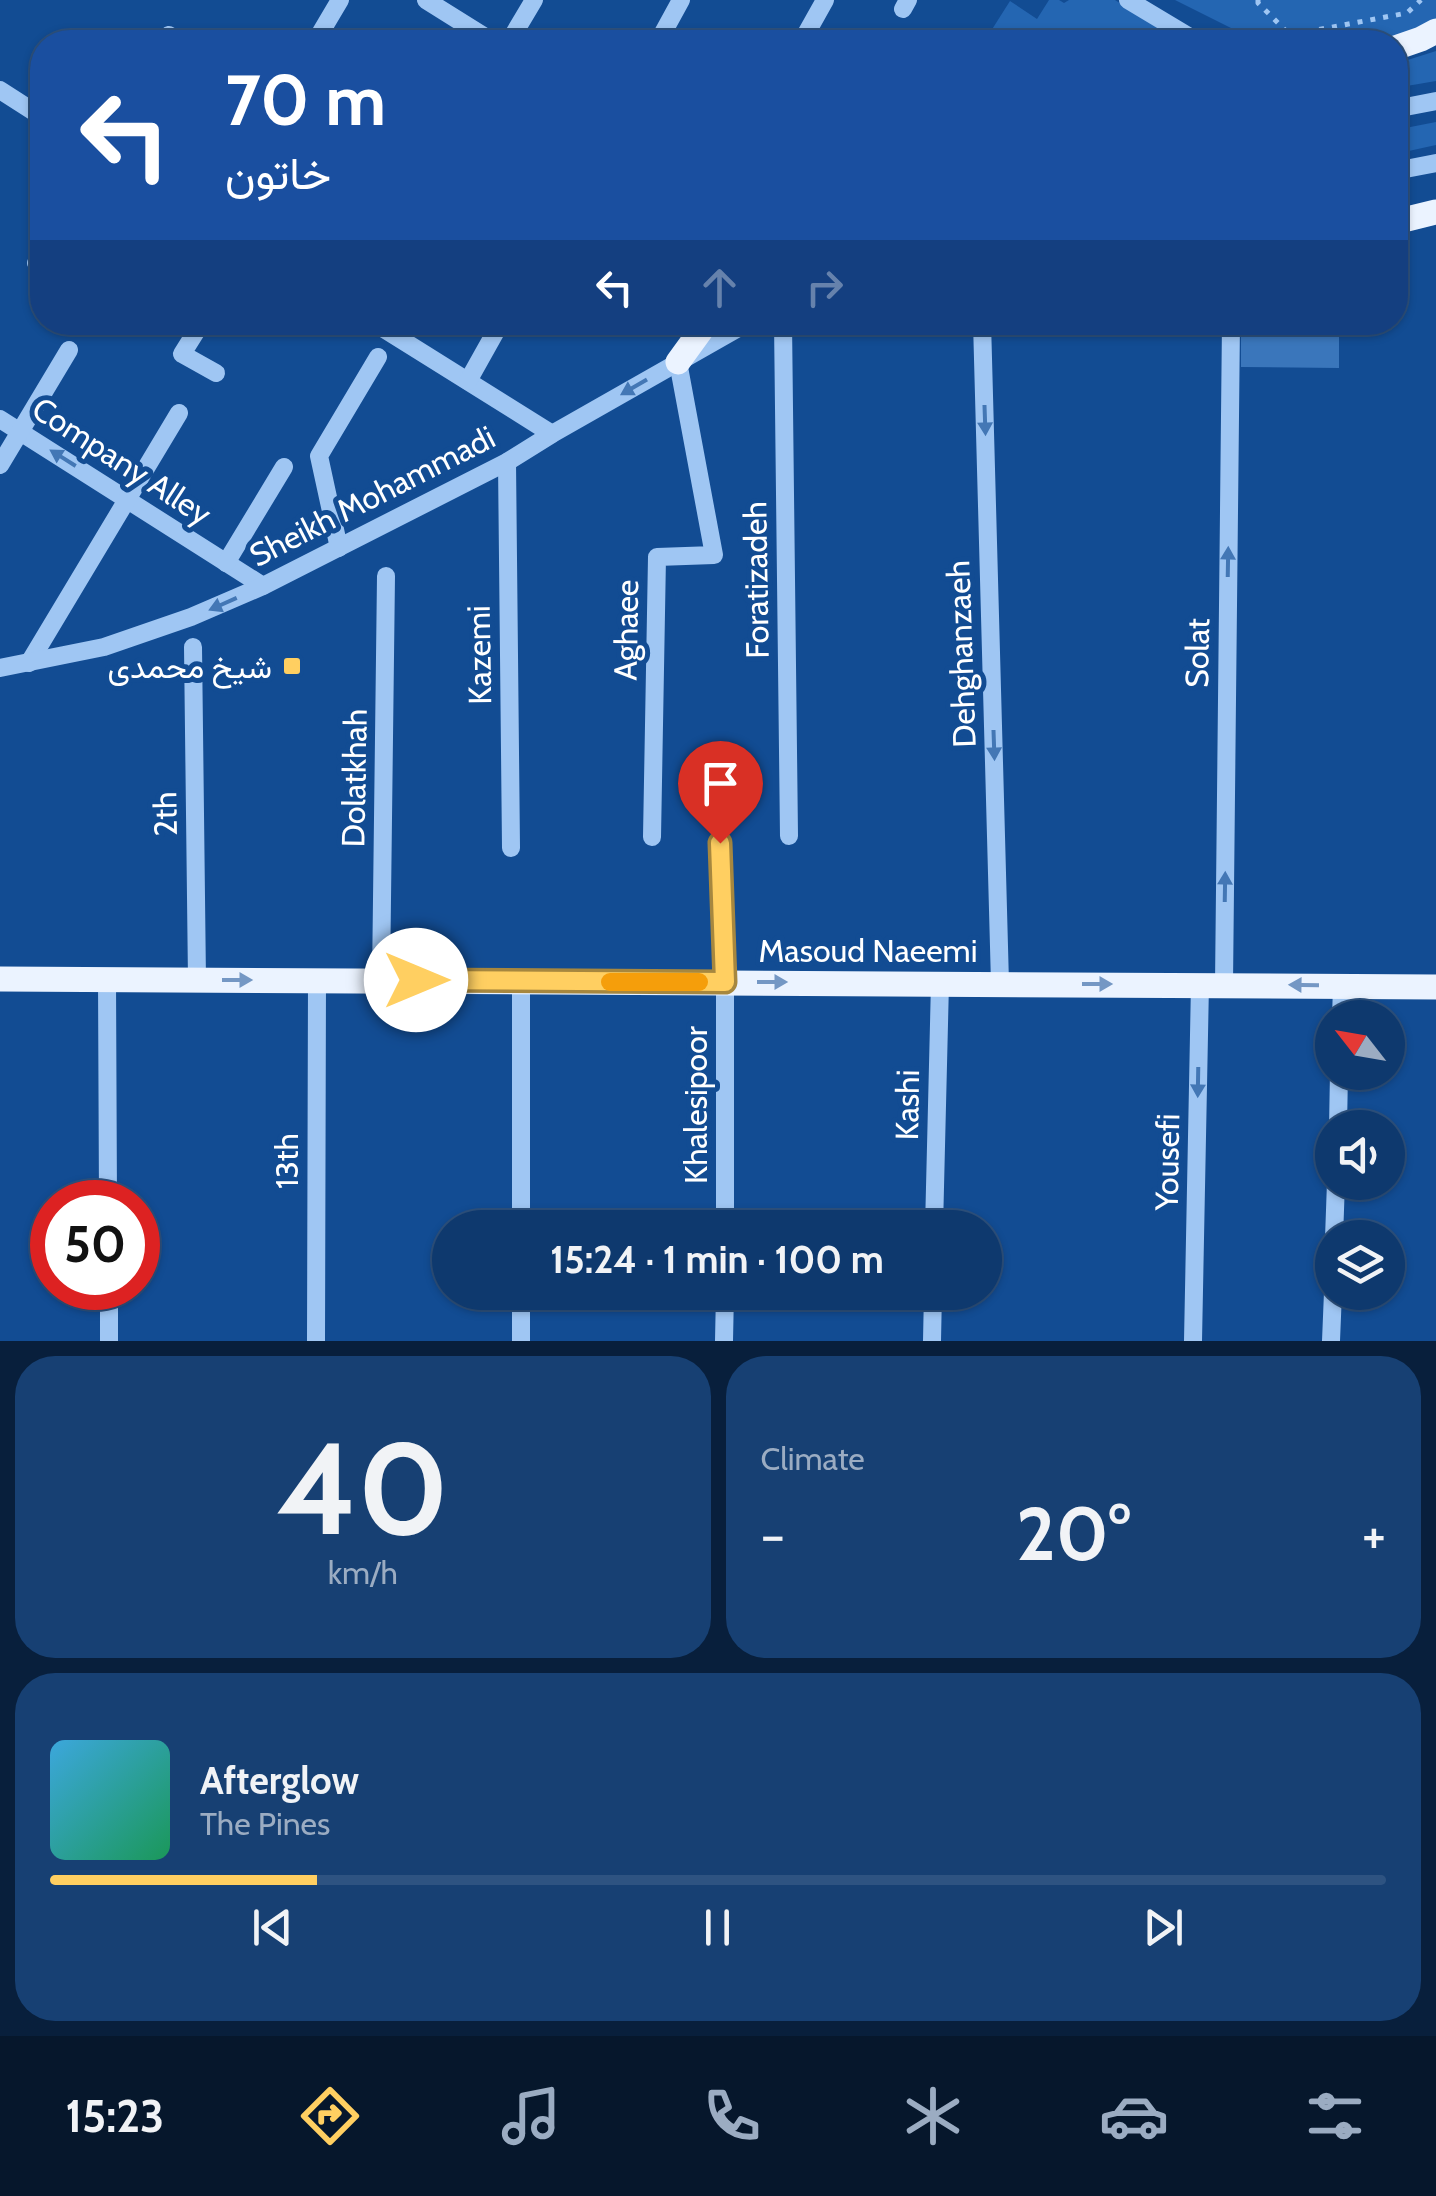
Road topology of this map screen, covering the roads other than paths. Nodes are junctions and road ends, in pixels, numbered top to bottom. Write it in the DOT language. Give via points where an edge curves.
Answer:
graph roads {
  1 [pos="340,0"];
  2 [pos="426,0"];
  3 [pos="534,0"];
  4 [pos="682,0"];
  5 [pos="802,0"];
  6 [pos="1128,0"];
  7 [pos="822,5"];
  8 [pos="322,30"];
  9 [pos="474,30"];
  10 [pos="516,30"];
  11 [pos="665,30"];
  12 [pos="808,30"];
  13 [pos="1178,30"];
  14 [pos="1436,31"];
  15 [pos="1408,44"];
  16 [pos="0,90"];
  17 [pos="1436,101"];
  18 [pos="1408,106"];
  19 [pos="30,109"];
  20 [pos="1436,164"];
  21 [pos="1408,169"];
  22 [pos="1436,212"];
  23 [pos="1408,219"];
  24 [pos="194,335"];
  25 [pos="405,335"];
  26 [pos="494,335"];
  27 [pos="691,335"];
  28 [pos="726,335"];
  29 [pos="783,335"];
  30 [pos="982,335"];
  31 [pos="1231,335"];
  32 [pos="69,350"];
  33 [pos="378,357"];
  34 [pos="678,362"];
  35 [pos="216,373"];
  36 [pos="468,381"];
  37 [pos="179,413"];
  38 [pos="0,418"];
  39 [pos="20,432"];
  40 [pos="552,434"];
  41 [pos="507,462"];
  42 [pos="0,465"];
  43 [pos="284,468"];
  44 [pos="127,499"];
  45 [pos="339,548"];
  46 [pos="226,563"];
  47 [pos="386,576"];
  48 [pos="263,586"];
  49 [pos="192,647"];
  50 [pos="30,663"];
  51 [pos="0,668"];
  52 [pos="789,836"];
  53 [pos="652,838"];
  54 [pos="720,843"];
  55 [pos="511,848"];
  56 [pos="0,979"];
  57 [pos="107,979"];
  58 [pos="197,980"];
  59 [pos="317,980"];
  60 [pos="381,980"];
  61 [pos="522,981"];
  62 [pos="725,982"];
  63 [pos="940,983"];
  64 [pos="1000,984"];
  65 [pos="1212,984"];
  66 [pos="1342,986"];
  67 [pos="1436,986"];
  68 [pos="1342,1000"];
  69 [pos="108,1180"];
  70 [pos="521,1210"];
  71 [pos="725,1210"];
  72 [pos="934,1210"];
  73 [pos="109,1310"];
  74 [pos="521,1310"];
  75 [pos="724,1310"];
  76 [pos="933,1310"];
  77 [pos="1332,1310"];
  78 [pos="109,1341"];
  79 [pos="316,1341"];
  80 [pos="521,1341"];
  81 [pos="724,1341"];
  82 [pos="932,1341"];
  83 [pos="1193,1341"];
  84 [pos="1331,1341"];
  1 -- 8 [label="street"];
  2 -- 9 [label="street"];
  3 -- 10 [label="street"];
  4 -- 11 [label="street"];
  5 -- 7 [label="street"];
  6 -- 13 [label="street"];
  7 -- 12 [label="street"];
  14 -- 15 [label="main road"];
  16 -- 19 [label="street"];
  17 -- 18 [label="street"];
  20 -- 21 [label="street"];
  22 -- 23 [label="main road"];
  24 -- 35 [label="street" via="182,354"];
  25 -- 36 [label="street"];
  26 -- 36 [label="street"];
  27 -- 34 [label="main road"];
  28 -- 34 [label="street, Sheikh Mohammadi"];
  29 -- 52 [label="street, Foratizadeh"];
  30 -- 64 [label="street, Dehghanzaeh, one-way"];
  65 -- 31 [label="street, Solat, one-way"];
  32 -- 39 [label="street"];
  33 -- 45 [label="street" via="319,456"];
  34 -- 40 [label="street, Sheikh Mohammadi, one-way"];
  34 -- 53 [label="street, Aghaee" via="714,555 658,557"];
  36 -- 40 [label="street"];
  37 -- 44 [label="street"];
  38 -- 39 [label="street, Company Alley"];
  39 -- 42 [label="street"];
  44 -- 39 [label="street, Company Alley, one-way"];
  40 -- 41 [label="street, Sheikh Mohammadi"];
  41 -- 45 [label="street, Sheikh Mohammadi"];
  41 -- 55 [label="street, Kazemi"];
  43 -- 46 [label="street"];
  44 -- 46 [label="street, Company Alley"];
  44 -- 50 [label="street"];
  45 -- 48 [label="street, Sheikh Mohammadi"];
  46 -- 48 [label="street, Company Alley"];
  47 -- 60 [label="street, Dolatkhah"];
  48 -- 50 [label="street, Sheikh Mohammadi, one-way" via="192,618"];
  49 -- 58 [label="street, 2th"];
  50 -- 51 [label="street, Sheikh Mohammadi"];
  54 -- 62 [label="street, Khalesipoor"];
  56 -- 57 [label="main road, Masoud Naeemi"];
  57 -- 58 [label="main road, Masoud Naeemi"];
  57 -- 69 [label="street"];
  58 -- 59 [label="main road, Masoud Naeemi, one-way"];
  59 -- 60 [label="main road, Masoud Naeemi"];
  59 -- 79 [label="street, 13th"];
  60 -- 61 [label="main road, Masoud Naeemi"];
  61 -- 62 [label="main road, Masoud Naeemi"];
  61 -- 70 [label="street"];
  62 -- 63 [label="main road, Masoud Naeemi, one-way"];
  62 -- 71 [label="street, Khalesipoor"];
  63 -- 64 [label="main road, Masoud Naeemi"];
  63 -- 72 [label="street, Kashi"];
  64 -- 65 [label="main road, Masoud Naeemi, one-way"];
  66 -- 65 [label="main road, Masoud Naeemi, one-way"];
  65 -- 83 [label="street, Yousefi, one-way"];
  66 -- 67 [label="main road, Masoud Naeemi"];
  66 -- 68 [label="street"];
  73 -- 78 [label="street"];
  74 -- 80 [label="street"];
  75 -- 81 [label="street"];
  76 -- 82 [label="street"];
  77 -- 84 [label="street"];
}
